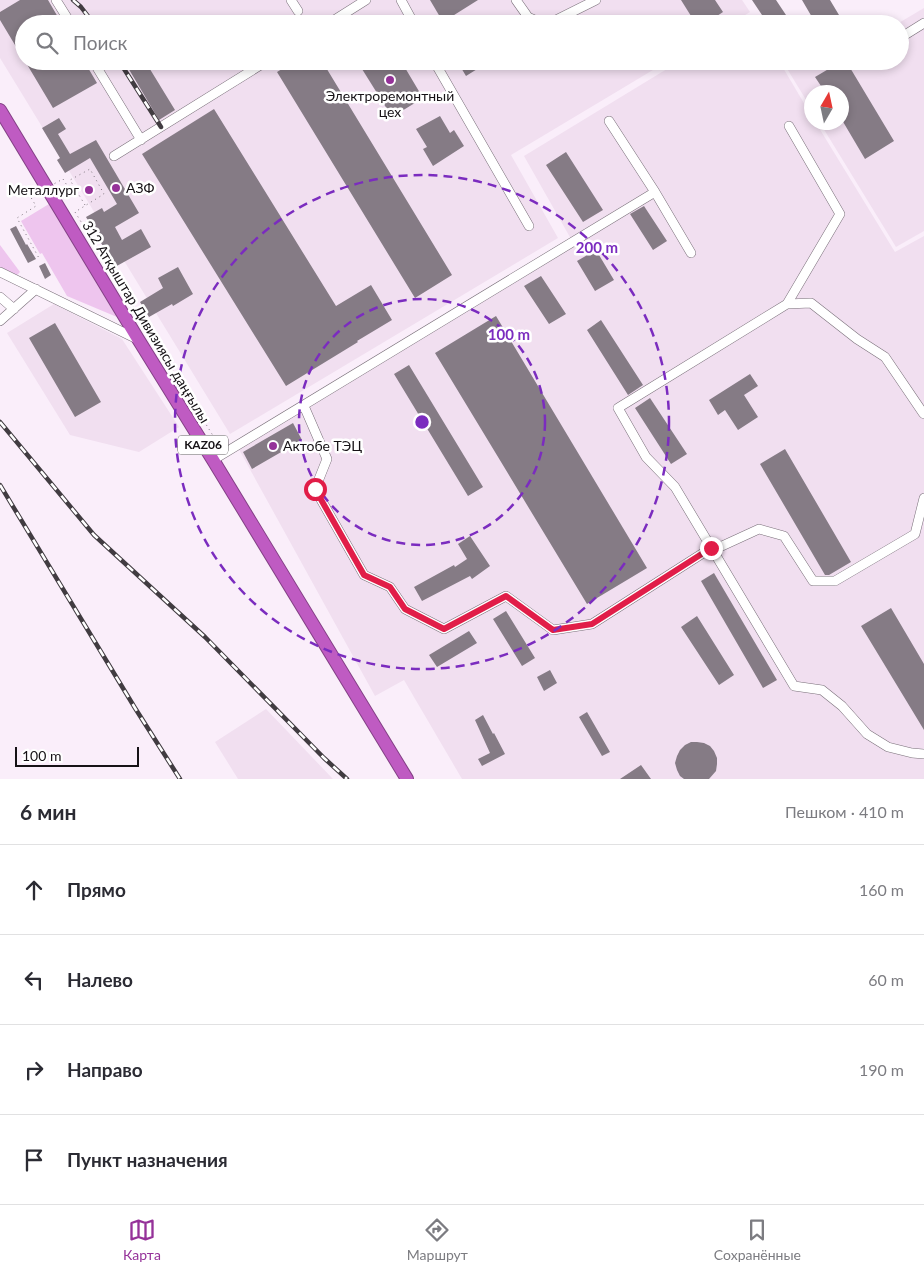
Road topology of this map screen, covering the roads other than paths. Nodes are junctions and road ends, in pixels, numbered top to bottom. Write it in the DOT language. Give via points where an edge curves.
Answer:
graph roads {
  1 [pos="56,0"];
  2 [pos="291,0"];
  3 [pos="366,0"];
  4 [pos="401,0"];
  5 [pos="516,0"];
  6 [pos="596,0"];
  7 [pos="298,11"];
  8 [pos="65,15"];
  9 [pos="342,15"];
  10 [pos="409,15"];
  11 [pos="526,15"];
  12 [pos="565,15"];
  13 [pos="924,23"];
  14 [pos="909,32"];
  15 [pos="98,70"];
  16 [pos="253,70"];
  17 [pos="439,70"];
  18 [pos="0,110"];
  19 [pos="609,121"];
  20 [pos="789,126"];
  21 [pos="141,140"];
  22 [pos="114,156"];
  23 [pos="655,192"];
  24 [pos="529,226"];
  25 [pos="691,253"];
  26 [pos="0,272"];
  27 [pos="36,290"];
  28 [pos="0,297"];
  29 [pos="787,304"];
  30 [pos="14,309"];
  31 [pos="0,321"];
  32 [pos="138,339"];
  33 [pos="304,406"];
  34 [pos="924,414"];
  35 [pos="218,457"];
  36 [pos="924,498"];
  37 [pos="711,548"];
  38 [pos="924,754"];
  39 [pos="407,779"];
  1 -- 8 [label="lane"];
  2 -- 7 [label="lane"];
  3 -- 9 [label="lane"];
  4 -- 10 [label="lane"];
  5 -- 11 [label="lane"];
  6 -- 12 [label="lane"];
  13 -- 14 [label="lane"];
  15 -- 21 [label="lane"];
  16 -- 21 [label="lane"];
  17 -- 24 [label="lane"];
  18 -- 32 [label="highway, 312 Атқыштар Дивизиясы даңғылы / KАZ06"];
  19 -- 23 [label="lane"];
  20 -- 29 [label="lane" via="840,214"];
  21 -- 22 [label="lane"];
  23 -- 25 [label="lane"];
  23 -- 33 [label="lane"];
  26 -- 27 [label="lane"];
  27 -- 30 [label="lane"];
  27 -- 32 [label="lane"];
  28 -- 30 [label="lane"];
  29 -- 34 [label="lane" via="811,303 885,358"];
  29 -- 37 [label="lane" via="618,408 646,457 675,487"];
  30 -- 31 [label="lane"];
  32 -- 35 [label="highway, 312 Атқыштар Дивизиясы даңғылы / KАZ06"];
  33 -- 35 [label="lane"];
  33 -- 37 [label="lane" via="327,459 315,489 364,575 390,587 405,609 444,629 506,596 553,630 592,624"];
  35 -- 39 [label="highway, 312 Атқыштар Дивизиясы даңғылы / KАZ06"];
  36 -- 37 [label="lane" via="915,534 835,581 813,580 784,536 768,531 759,529"];
  37 -- 38 [label="lane" via="794,686 822,690 842,706 867,734 888,747"];
}
